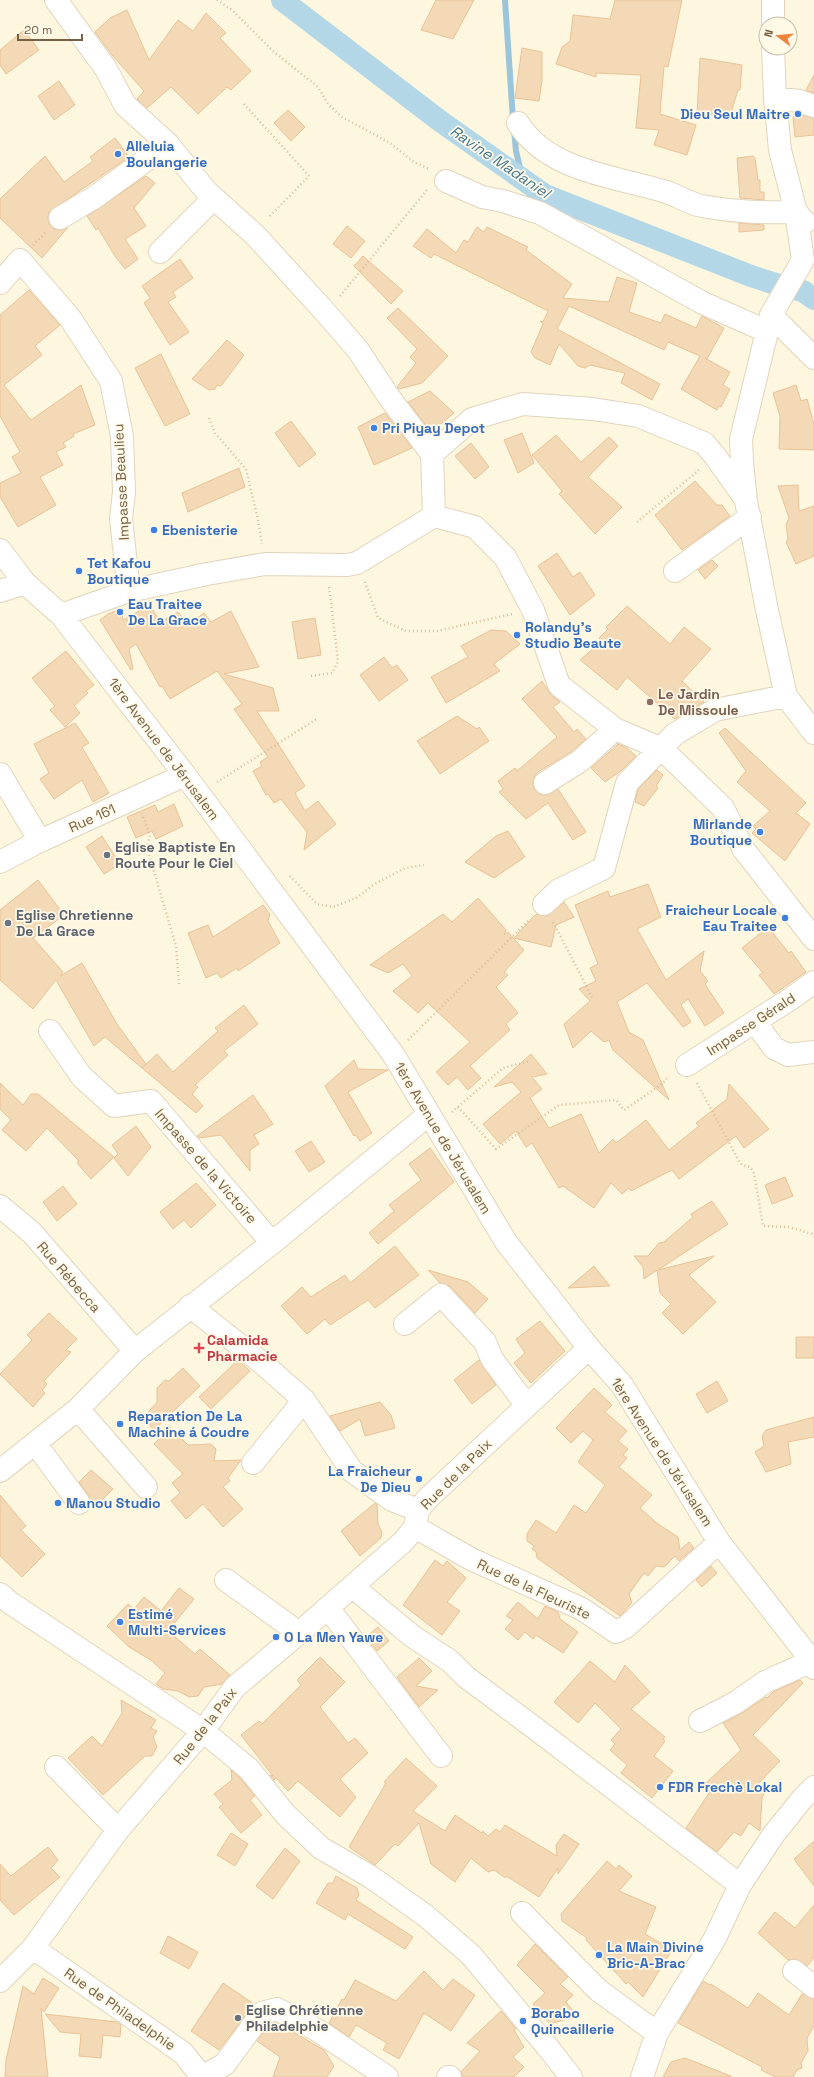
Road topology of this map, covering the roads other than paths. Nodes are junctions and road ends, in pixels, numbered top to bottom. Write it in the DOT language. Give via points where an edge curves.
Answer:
graph roads {
  1 [pos="56,0"];
  2 [pos="773,0"];
  3 [pos="773,16"];
  4 [pos="773,56"];
  5 [pos="775,98"];
  6 [pos="814,106"];
  7 [pos="518,123"];
  8 [pos="168,144"];
  9 [pos="443,178"];
  10 [pos="214,198"];
  11 [pos="796,212"];
  12 [pos="60,218"];
  13 [pos="814,232"];
  14 [pos="160,252"];
  15 [pos="0,283"];
  16 [pos="769,323"];
  17 [pos="814,358"];
  18 [pos="432,454"];
  19 [pos="748,509"];
  20 [pos="434,516"];
  21 [pos="0,550"];
  22 [pos="676,571"];
  23 [pos="25,583"];
  24 [pos="0,591"];
  25 [pos="129,591"];
  26 [pos="61,615"];
  27 [pos="786,696"];
  28 [pos="615,729"];
  29 [pos="814,733"];
  30 [pos="662,749"];
  31 [pos="0,774"];
  32 [pos="545,783"];
  33 [pos="192,784"];
  34 [pos="40,841"];
  35 [pos="0,862"];
  36 [pos="544,904"];
  37 [pos="814,939"];
  38 [pos="814,982"];
  39 [pos="755,1022"];
  40 [pos="50,1031"];
  41 [pos="814,1052"];
  42 [pos="687,1066"];
  43 [pos="432,1120"];
  44 [pos="0,1206"];
  45 [pos="272,1243"];
  46 [pos="190,1306"];
  47 [pos="405,1324"];
  48 [pos="589,1348"];
  49 [pos="135,1351"];
  50 [pos="304,1400"];
  51 [pos="527,1406"];
  52 [pos="78,1409"];
  53 [pos="34,1443"];
  54 [pos="253,1463"];
  55 [pos="0,1471"];
  56 [pos="146,1487"];
  57 [pos="79,1503"];
  58 [pos="416,1519"];
  59 [pos="719,1542"];
  60 [pos="226,1580"];
  61 [pos="353,1587"];
  62 [pos="0,1594"];
  63 [pos="328,1608"];
  64 [pos="299,1633"];
  65 [pos="813,1665"];
  66 [pos="700,1721"];
  67 [pos="203,1731"];
  68 [pos="441,1756"];
  69 [pos="56,1767"];
  70 [pos="814,1787"];
  71 [pos="118,1830"];
  72 [pos="740,1885"];
  73 [pos="522,1913"];
  74 [pos="33,1948"];
  75 [pos="794,1971"];
  76 [pos="0,1981"];
  77 [pos="814,1987"];
  78 [pos="657,2032"];
  79 [pos="202,2077"];
  80 [pos="387,2077"];
  81 [pos="571,2077"];
  82 [pos="642,2077"];
  1 -- 8 [label="street" via="106,69 125,105"];
  2 -- 3 [label="street"];
  4 -- 5 [label="street"];
  5 -- 6 [label="street"];
  5 -- 11 [label="street" via="780,150"];
  7 -- 11 [label="street" via="527,137 549,154 580,168 664,191 701,206 745,211"];
  8 -- 10 [label="street"];
  8 -- 12 [label="street" via="95,197"];
  9 -- 16 [label="street" via="482,197 540,213 704,303"];
  10 -- 14 [label="street"];
  10 -- 18 [label="street" via="255,235 358,350 388,396"];
  11 -- 13 [label="street"];
  11 -- 16 [label="street" via="803,260"];
  15 -- 25 [label="street, Impasse Beaulieu" via="20,260 70,318 111,381 122,436 124,492 121,520"];
  16 -- 17 [label="street"];
  16 -- 19 [label="street" via="741,439"];
  18 -- 19 [label="street" via="472,419 523,404 593,409 638,416 710,449"];
  18 -- 20 [label="street"];
  19 -- 22 [label="street"];
  19 -- 27 [label="street"];
  20 -- 25 [label="street" via="358,563 264,564"];
  20 -- 28 [label="street" via="475,527 506,557 533,610 559,685"];
  21 -- 23 [label="street, 1ère Avenue de Jérusalem"];
  23 -- 24 [label="street"];
  23 -- 26 [label="street, 1ère Avenue de Jérusalem"];
  25 -- 26 [label="street"];
  26 -- 33 [label="street, 1ère Avenue de Jérusalem"];
  27 -- 29 [label="street"];
  27 -- 30 [label="street" via="715,710 675,734"];
  28 -- 30 [label="street"];
  28 -- 32 [label="street" via="580,761"];
  30 -- 36 [label="street" via="626,783 604,868 559,890"];
  30 -- 37 [label="street" via="723,808 744,850"];
  31 -- 34 [label="street"];
  33 -- 34 [label="street, Rue 161" via="136,798"];
  33 -- 43 [label="street, 1ère Avenue de Jérusalem" via="393,1054"];
  34 -- 35 [label="street, Rue 161"];
  38 -- 39 [label="street, Impasse Gérald"];
  39 -- 41 [label="street" via="774,1048 788,1055"];
  39 -- 42 [label="street, Impasse Gérald"];
  40 -- 45 [label="street, Impasse de la Victoire" via="82,1077 114,1106 151,1101"];
  43 -- 45 [label="street"];
  43 -- 48 [label="street, 1ère Avenue de Jérusalem" via="506,1242"];
  44 -- 49 [label="street, Rue Rébecca" via="32,1233"];
  45 -- 46 [label="street"];
  46 -- 49 [label="street"];
  46 -- 50 [label="street"];
  47 -- 51 [label="street" via="441,1295 484,1342 492,1359"];
  48 -- 51 [label="street, Rue de la Paix"];
  48 -- 59 [label="street, 1ère Avenue de Jérusalem" via="622,1385"];
  49 -- 52 [label="street"];
  50 -- 54 [label="street"];
  50 -- 58 [label="street" via="352,1471"];
  51 -- 58 [label="street, Rue de la Paix" via="428,1498"];
  52 -- 53 [label="street"];
  52 -- 56 [label="street"];
  53 -- 55 [label="street"];
  53 -- 57 [label="street"];
  58 -- 59 [label="street, Rue de la Fleuriste" via="471,1559 582,1609 616,1632 626,1627"];
  58 -- 61 [label="street, Rue de la Paix" via="404,1542"];
  59 -- 65 [label="street, 1ère Avenue de Jérusalem"];
  60 -- 64 [label="street"];
  61 -- 63 [label="street, Rue de la Paix"];
  61 -- 72 [label="street" via="412,1636 450,1660 466,1677"];
  62 -- 67 [label="street" via="8,1602"];
  63 -- 64 [label="street, Rue de la Paix"];
  63 -- 68 [label="street"];
  64 -- 67 [label="street, Rue de la Paix" via="235,1687"];
  65 -- 66 [label="street" via="764,1682"];
  67 -- 71 [label="street, Rue de la Paix"];
  67 -- 81 [label="street" via="249,1770 285,1814 321,1848 370,1877 426,1916 471,1955"];
  69 -- 71 [label="street"];
  70 -- 72 [label="street" via="774,1834"];
  71 -- 74 [label="street, Rue de la Paix"];
  72 -- 78 [label="street" via="714,1940"];
  73 -- 78 [label="street" via="598,1990"];
  74 -- 76 [label="street, Rue de la Paix"];
  74 -- 79 [label="street, Rue de Philadelphie" via="183,2053"];
  75 -- 77 [label="street"];
  78 -- 82 [label="street"];
  79 -- 80 [label="street" via="225,2064 262,2013 277,2009 317,2030"];
}
